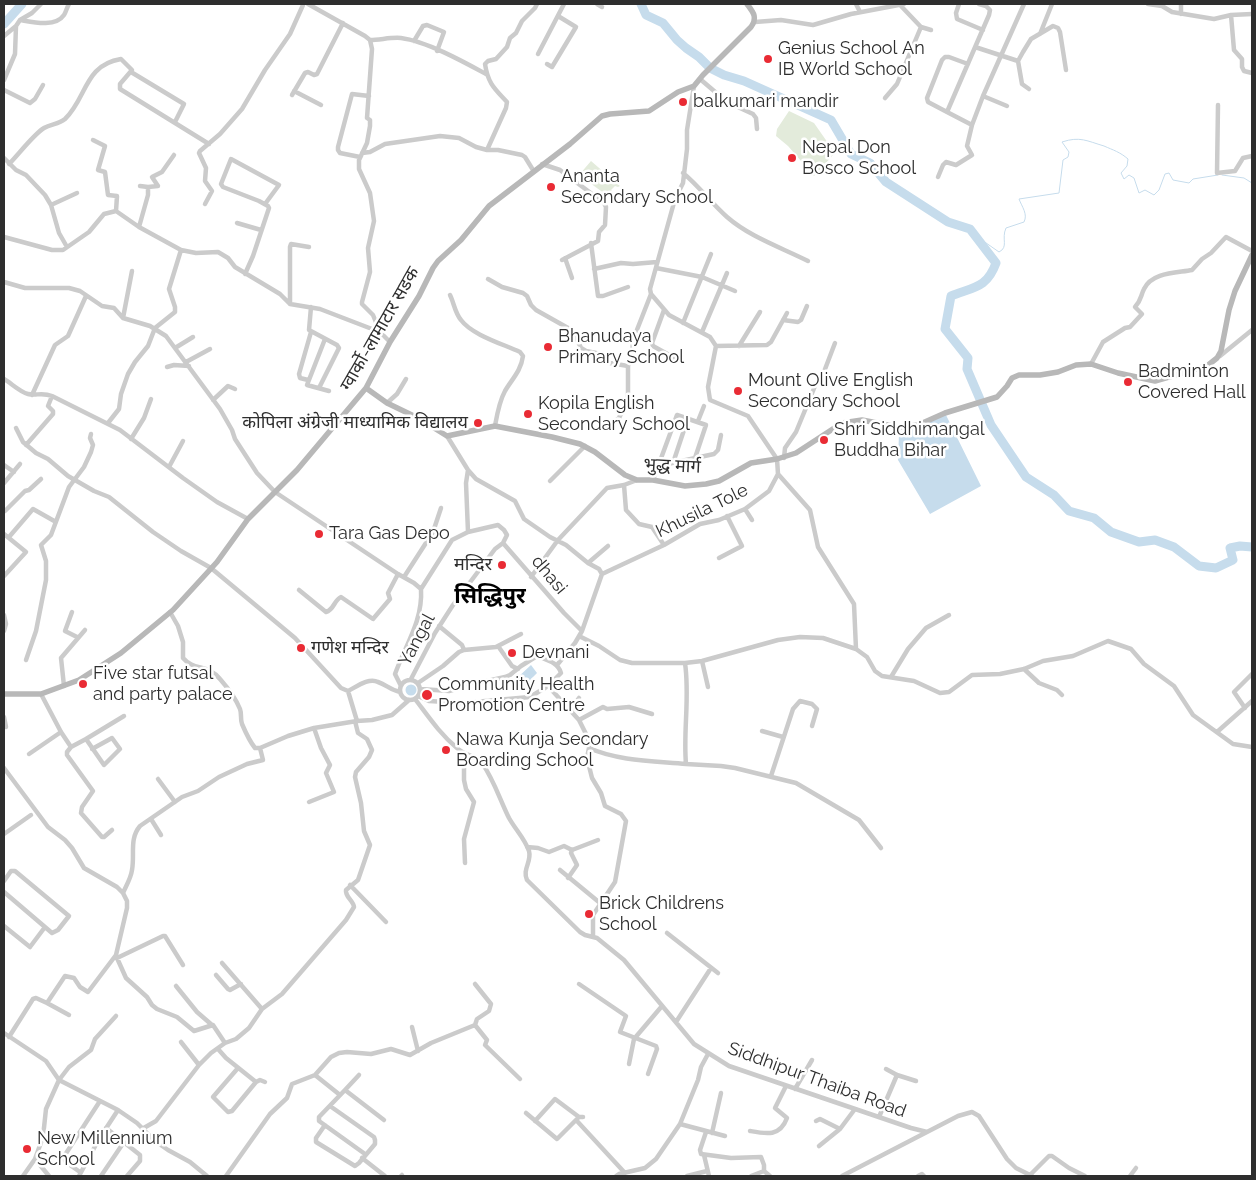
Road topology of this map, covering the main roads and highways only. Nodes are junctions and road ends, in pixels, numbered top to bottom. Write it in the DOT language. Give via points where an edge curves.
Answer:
graph roads {
  1 [pos="746,4"];
  2 [pos="1252,255"];
  3 [pos="366,388"];
  4 [pos="4,694"];
  1 -- 3 [label="main road, ग्वार्को-लामाटार सडक" via="754,12 754,22 694,86 678,92 649,111 602,116 489,206 461,240 438,261"];
  2 -- 3 [label="main road, भुद्ध मार्ग" via="1235,291 1221,351 1207,366 1155,381 1091,364 1040,375 1019,375 1012,378 996,397 918,425 898,427 862,420 842,424 796,453 751,463 719,481 706,484 685,486 637,480 585,446 552,436 495,426 447,436"];
  3 -- 4 [label="main road, ग्वार्को-लामाटार सडक" via="297,470 248,519 211,568 170,612 140,638 106,664 64,686 41,694"];
}
